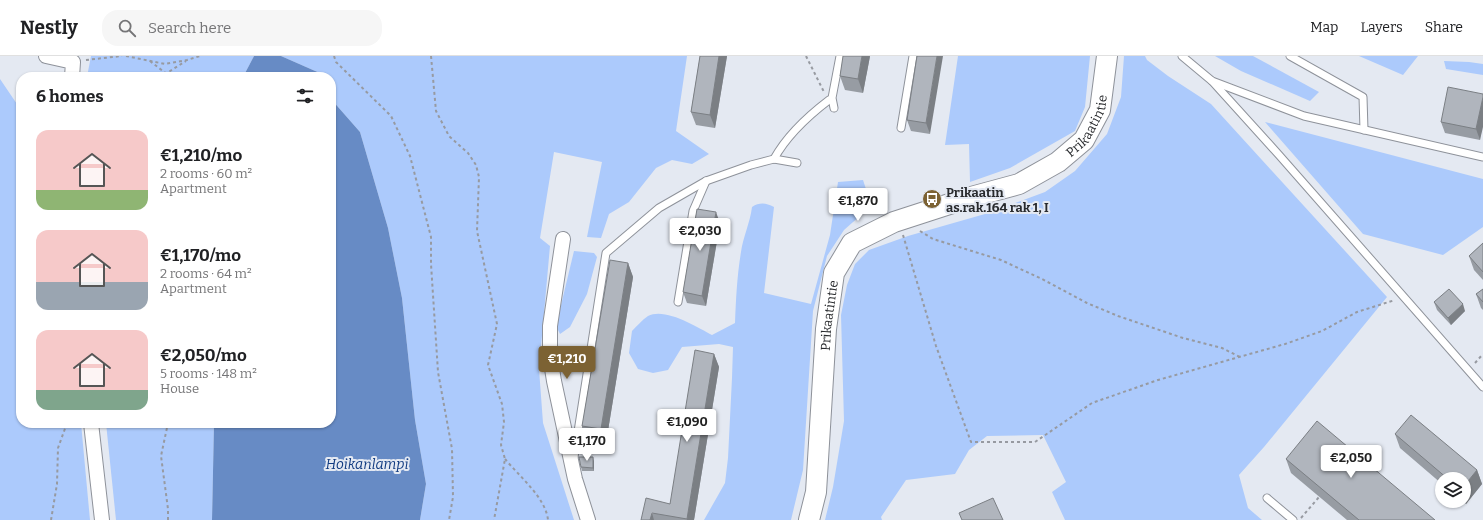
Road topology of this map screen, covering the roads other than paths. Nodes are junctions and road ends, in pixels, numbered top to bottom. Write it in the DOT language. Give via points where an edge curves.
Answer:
graph roads {
  1 [pos="46,56"];
  2 [pos="840,56"];
  3 [pos="913,56"];
  4 [pos="1108,56"];
  5 [pos="1182,56"];
  6 [pos="1290,56"];
  7 [pos="73,72"];
  8 [pos="1212,81"];
  9 [pos="829,100"];
  10 [pos="834,108"];
  11 [pos="901,128"];
  12 [pos="1364,130"];
  13 [pos="1483,157"];
  14 [pos="774,159"];
  15 [pos="797,162"];
  16 [pos="706,181"];
  17 [pos="563,239"];
  18 [pos="678,302"];
  19 [pos="1483,387"];
  20 [pos="92,428"];
  21 [pos="573,467"];
  22 [pos="1266,498"];
  23 [pos="102,520"];
  24 [pos="588,520"];
  25 [pos="809,520"];
  26 [pos="1293,520"];
  1 -- 7 [label="street" via="74,62"];
  2 -- 10 [label="lane" via="832,98"];
  3 -- 11 [label="lane"];
  4 -- 25 [label="street, Prikaatintie" via="1100,110 1084,140 1058,162 1019,184 971,196 899,220 852,243 834,273 826,329 816,492"];
  5 -- 8 [label="lane"];
  6 -- 12 [label="lane" via="1363,97"];
  8 -- 12 [label="lane" via="1304,116"];
  8 -- 19 [label="lane"];
  9 -- 14 [label="lane" via="796,130"];
  12 -- 13 [label="lane"];
  14 -- 15 [label="lane"];
  14 -- 16 [label="lane"];
  16 -- 18 [label="lane" via="693,211"];
  16 -- 21 [label="lane" via="659,208 606,253"];
  17 -- 21 [label="street" via="550,326 550,356"];
  20 -- 23 [label="street"];
  21 -- 24 [label="street"];
  22 -- 26 [label="lane"];
}
